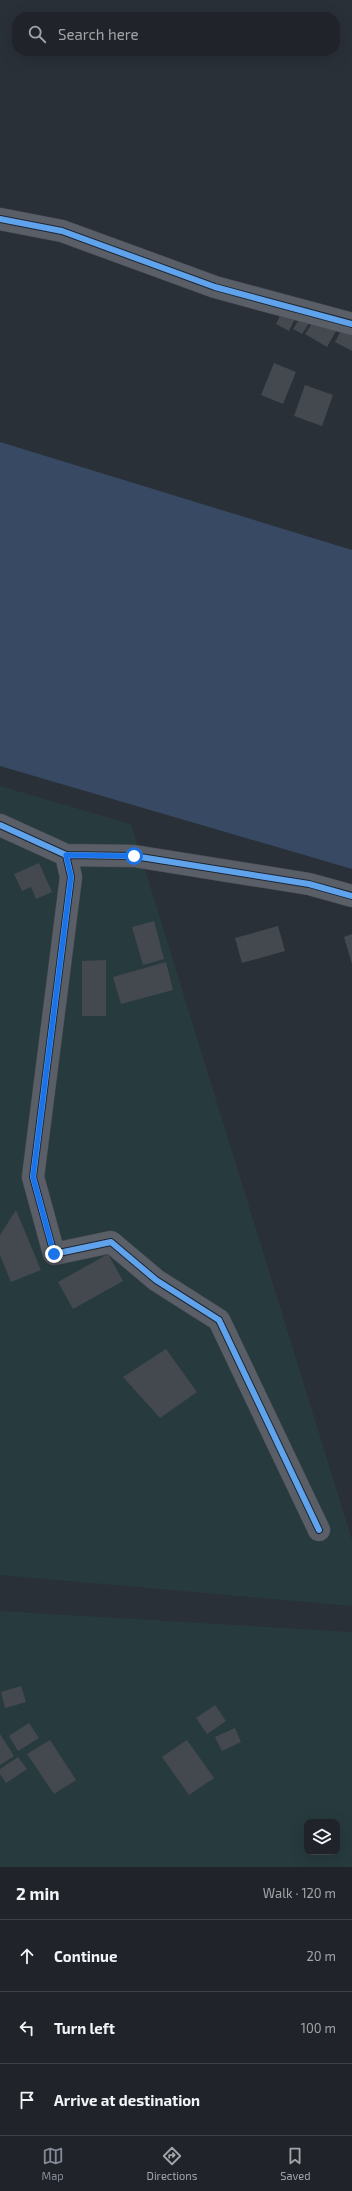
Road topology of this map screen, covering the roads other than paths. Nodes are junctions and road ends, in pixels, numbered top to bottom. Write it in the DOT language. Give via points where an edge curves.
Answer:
graph roads {
  1 [pos="0,219"];
  2 [pos="352,324"];
  3 [pos="0,825"];
  4 [pos="66,855"];
  5 [pos="352,896"];
  6 [pos="319,1530"];
  1 -- 2 [label="street" via="62,231 215,287"];
  3 -- 4 [label="street"];
  4 -- 5 [label="street" via="134,856 309,884"];
  4 -- 6 [label="street" via="71,877 33,1177 54,1254 111,1242 156,1280 219,1320"];
}
